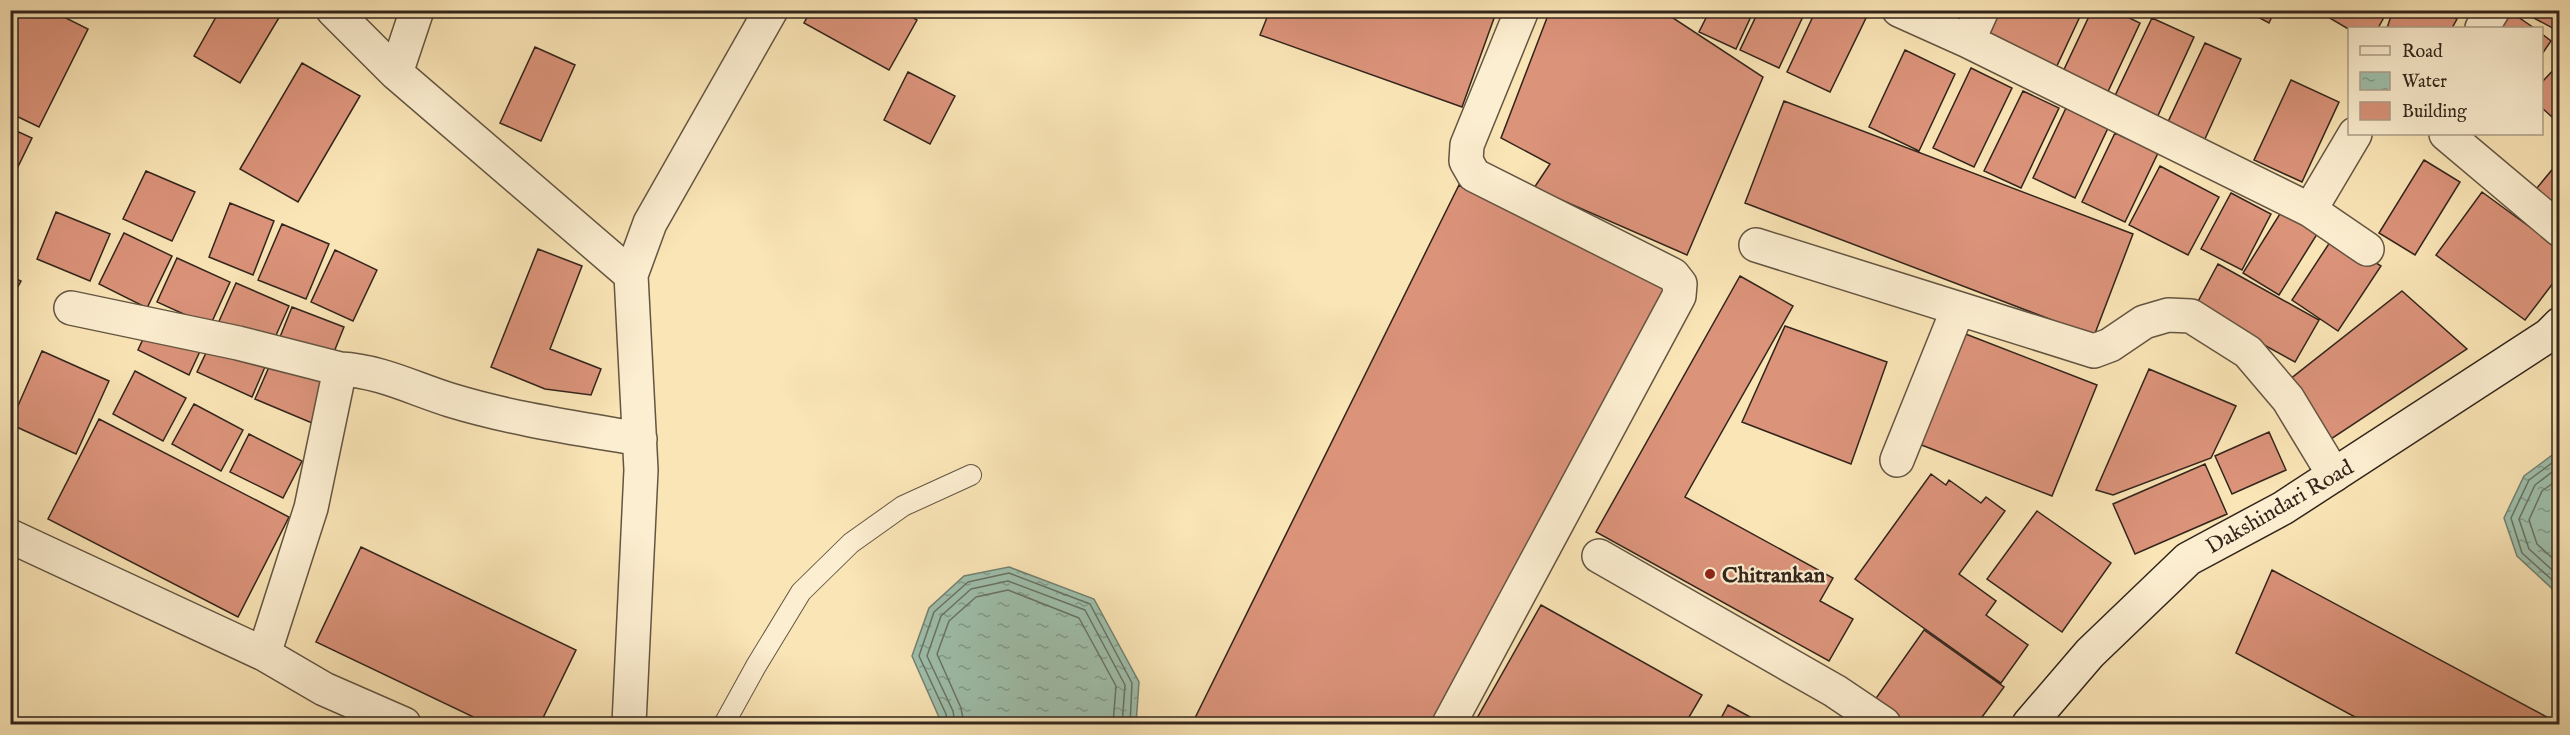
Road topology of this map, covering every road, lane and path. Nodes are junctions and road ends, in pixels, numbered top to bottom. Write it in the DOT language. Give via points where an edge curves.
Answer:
graph roads {
  1 [pos="333,10"];
  2 [pos="417,10"];
  3 [pos="771,10"];
  4 [pos="1522,10"];
  5 [pos="1899,10"];
  6 [pos="1982,10"];
  7 [pos="2493,10"];
  8 [pos="2483,27"];
  9 [pos="1968,41"];
  10 [pos="396,73"];
  11 [pos="2354,135"];
  12 [pos="2447,135"];
  13 [pos="2310,210"];
  14 [pos="2559,230"];
  15 [pos="1756,244"];
  16 [pos="2367,249"];
  17 [pos="631,275"];
  18 [pos="71,308"];
  19 [pos="1958,309"];
  20 [pos="2559,324"];
  21 [pos="340,369"];
  22 [pos="640,439"];
  23 [pos="1897,460"];
  24 [pos="971,475"];
  25 [pos="2334,475"];
  26 [pos="10,536"];
  27 [pos="1599,556"];
  28 [pos="264,654"];
  29 [pos="391,722"];
  30 [pos="629,724"];
  31 [pos="724,724"];
  32 [pos="1449,724"];
  33 [pos="1884,724"];
  34 [pos="2029,724"];
  1 -- 10 [label="street"];
  2 -- 10 [label="street"];
  3 -- 17 [label="street" via="650,223"];
  4 -- 32 [label="street" via="1467,145 1466,161 1474,175 1673,275 1680,284 1679,296"];
  5 -- 9 [label="street"];
  6 -- 9 [label="street"];
  7 -- 8 [label="street"];
  9 -- 13 [label="street"];
  10 -- 17 [label="street"];
  11 -- 13 [label="street"];
  12 -- 14 [label="street"];
  13 -- 16 [label="street"];
  15 -- 19 [label="street"];
  17 -- 22 [label="street"];
  18 -- 21 [label="street"];
  19 -- 23 [label="street"];
  19 -- 25 [label="street" via="2094,351 2144,322 2168,315 2191,316 2248,352 2288,399"];
  20 -- 25 [label="street, Dakshindari Road"];
  21 -- 22 [label="street" via="385,375 450,399 542,423"];
  21 -- 28 [label="street" via="311,508"];
  22 -- 30 [label="street"];
  24 -- 31 [label="lane" via="903,506 851,543 801,592"];
  25 -- 34 [label="street, Dakshindari Road" via="2283,508 2188,559 2090,653"];
  26 -- 28 [label="street"];
  27 -- 33 [label="street" via="1835,691"];
  28 -- 29 [label="street"];
}
